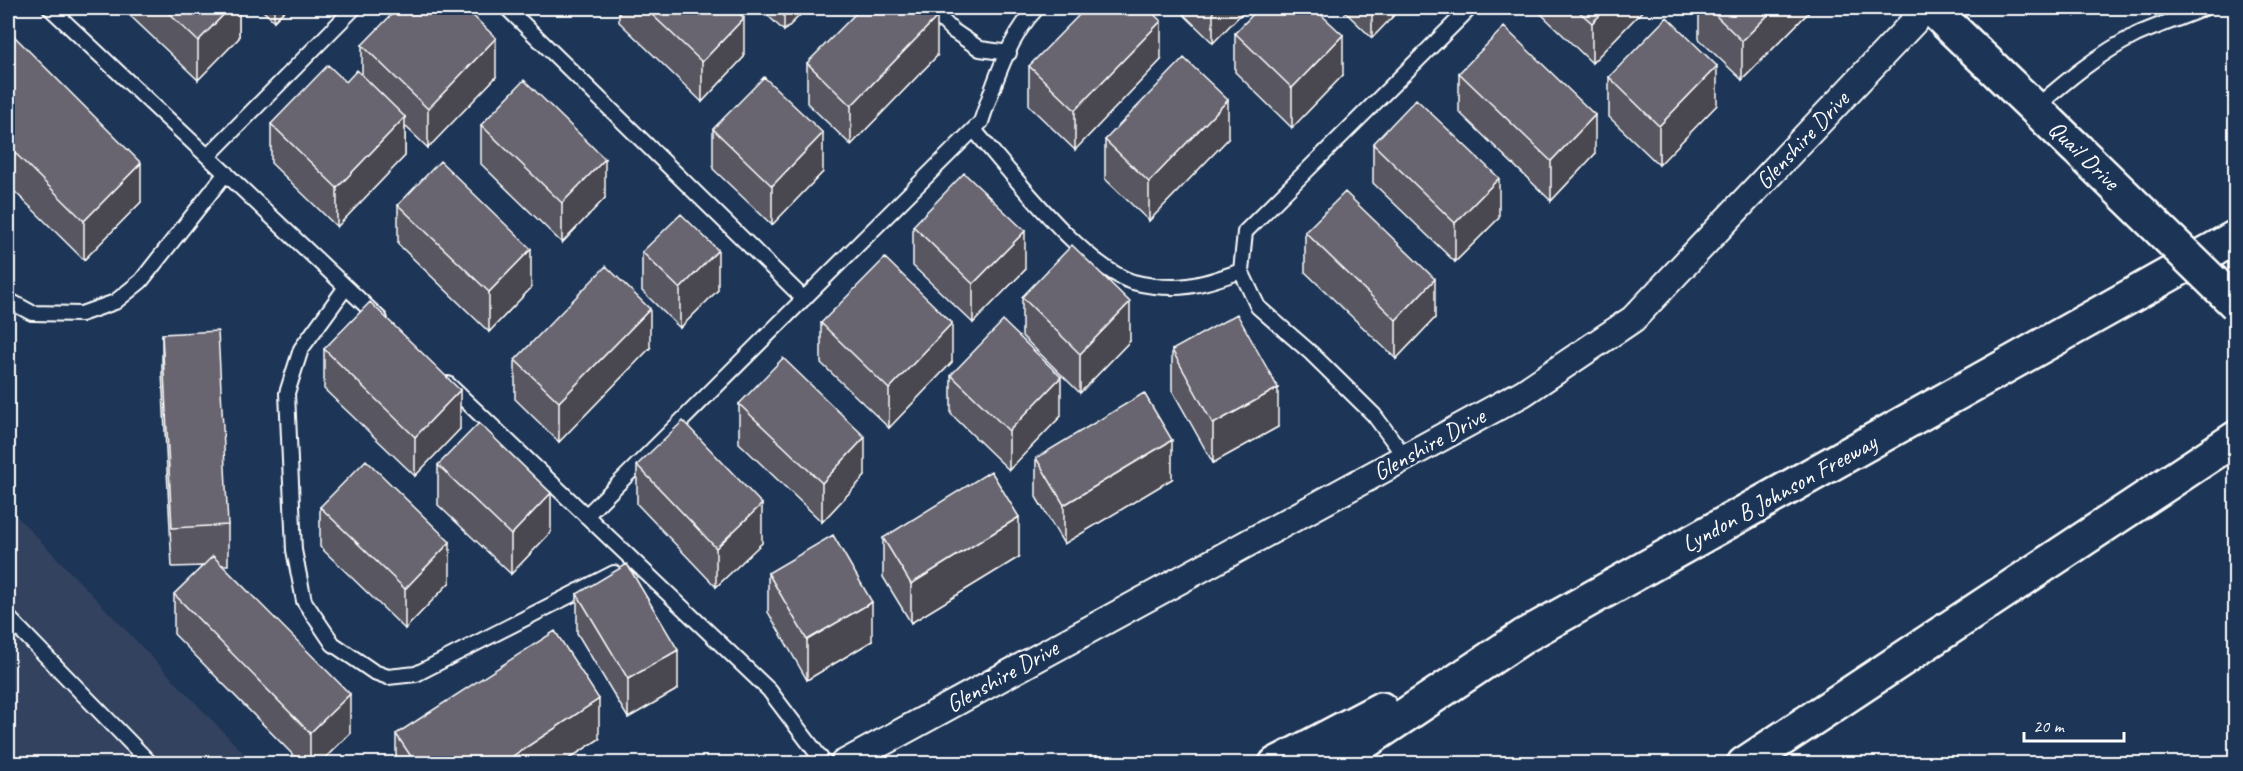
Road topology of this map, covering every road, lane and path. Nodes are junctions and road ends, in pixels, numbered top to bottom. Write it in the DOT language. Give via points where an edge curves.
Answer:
graph roads {
  1 [pos="50,8"];
  2 [pos="354,8"];
  3 [pos="507,8"];
  4 [pos="930,8"];
  5 [pos="1037,8"];
  6 [pos="1470,8"];
  7 [pos="1929,8"];
  8 [pos="2204,8"];
  9 [pos="1009,53"];
  10 [pos="2035,108"];
  11 [pos="974,130"];
  12 [pos="208,156"];
  13 [pos="226,173"];
  14 [pos="2235,237"];
  15 [pos="1241,271"];
  16 [pos="345,287"];
  17 [pos="804,299"];
  18 [pos="8,300"];
  19 [pos="2235,304"];
  20 [pos="388,328"];
  21 [pos="440,377"];
  22 [pos="2235,438"];
  23 [pos="1405,457"];
  24 [pos="586,516"];
  25 [pos="635,562"];
  26 [pos="8,617"];
  27 [pos="1524,636"];
  28 [pos="151,764"];
  29 [pos="825,764"];
  30 [pos="843,764"];
  31 [pos="1276,764"];
  32 [pos="1332,764"];
  33 [pos="1744,764"];
  1 -- 12 [label="lane"];
  2 -- 12 [label="lane"];
  3 -- 17 [label="lane"];
  4 -- 9 [label="lane" via="952,30 980,49"];
  5 -- 9 [label="lane" via="1026,19"];
  6 -- 15 [label="lane" via="1245,232"];
  7 -- 10 [label="main road, Quail Drive"];
  7 -- 23 [label="street, Glenshire Drive" via="1633,319 1522,393"];
  8 -- 10 [label="lane" via="2136,35 2085,65"];
  9 -- 11 [label="lane" via="981,122"];
  10 -- 19 [label="main road, Quail Drive, bridge"];
  11 -- 15 [label="lane" via="1057,224 1099,264 1132,282 1174,287 1204,283"];
  11 -- 17 [label="lane"];
  12 -- 13 [label="lane"];
  13 -- 16 [label="lane"];
  13 -- 18 [label="lane" via="141,281 115,302 81,314 42,314"];
  14 -- 27 [label="main road, Lyndon B Johnson Freeway"];
  15 -- 23 [label="lane" via="1258,307 1374,415"];
  16 -- 20 [label="lane"];
  16 -- 25 [label="lane" via="301,349 287,393 294,550 304,600 333,644 374,672 388,677 416,674"];
  17 -- 24 [label="lane"];
  21 -- 24 [label="lane"];
  22 -- 33 [label="main road"];
  23 -- 30 [label="street, Glenshire Drive"];
  24 -- 25 [label="lane"];
  25 -- 29 [label="lane" via="769,690"];
  26 -- 28 [label="lane"];
  27 -- 31 [label="main road"];
  27 -- 32 [label="main road, Lyndon B Johnson Freeway"];
}
